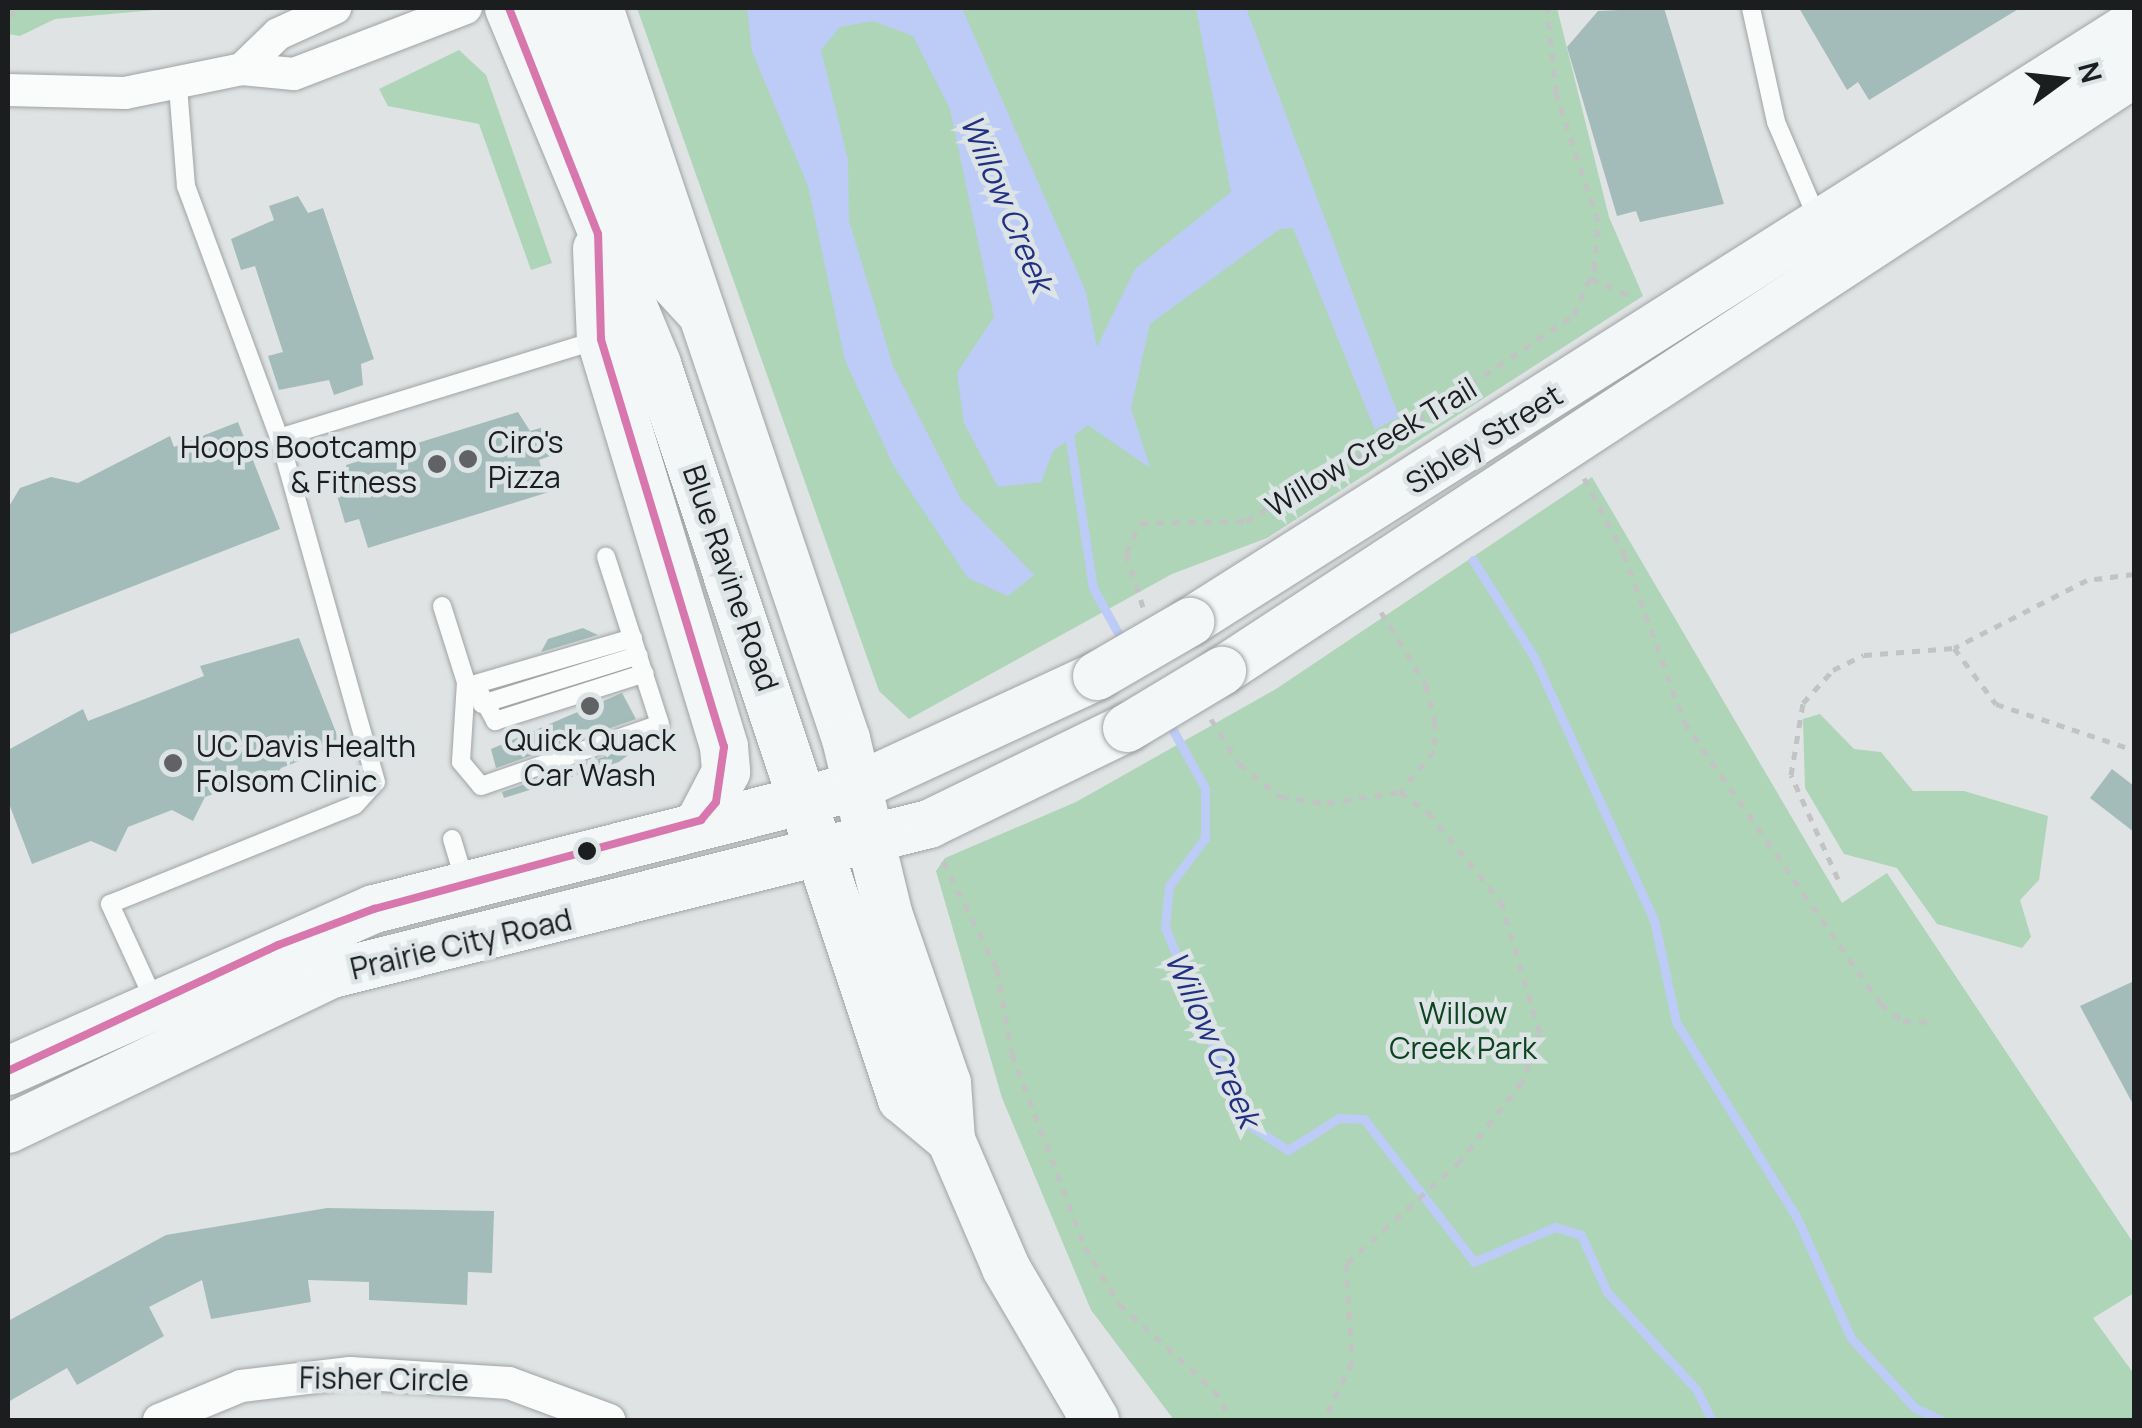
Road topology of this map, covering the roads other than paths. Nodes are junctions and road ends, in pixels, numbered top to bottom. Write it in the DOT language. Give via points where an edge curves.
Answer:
graph roads {
  1 [pos="335,8"];
  2 [pos="466,8"];
  3 [pos="509,8"];
  4 [pos="556,8"];
  5 [pos="599,8"];
  6 [pos="1751,8"];
  7 [pos="2131,8"];
  8 [pos="2134,15"];
  9 [pos="2134,24"];
  10 [pos="242,69"];
  11 [pos="2134,73"];
  12 [pos="178,87"];
  13 [pos="8,90"];
  14 [pos="1820,223"];
  15 [pos="711,323"];
  16 [pos="621,332"];
  17 [pos="279,438"];
  18 [pos="606,557"];
  19 [pos="698,570"];
  20 [pos="442,606"];
  21 [pos="639,656"];
  22 [pos="475,691"];
  23 [pos="859,786"];
  24 [pos="806,801"];
  25 [pos="701,820"];
  26 [pos="452,840"];
  27 [pos="871,840"];
  28 [pos="822,854"];
  29 [pos="465,884"];
  30 [pos="155,1002"];
  31 [pos="8,1071"];
  32 [pos="8,1129"];
  33 [pos="951,1140"];
  34 [pos="159,1420"];
  35 [pos="609,1420"];
  36 [pos="1095,1420"];
  1 -- 10 [label="street" via="278,34"];
  2 -- 10 [label="street" via="326,66"];
  3 -- 16 [label="main road" via="598,234"];
  4 -- 15 [label="main road" via="646,253"];
  5 -- 15 [label="main road, Blue Ravine Road"];
  6 -- 14 [label="lane" via="1776,122"];
  7 -- 8 [label="lane"];
  9 -- 14 [label="main road, Sibley Street"];
  10 -- 12 [label="street"];
  11 -- 27 [label="main road, Sibley Street, bridge" via="1361,579 1214,691 992,797"];
  12 -- 13 [label="street"];
  12 -- 17 [label="lane" via="186,186"];
  14 -- 23 [label="main road, Sibley Street, bridge" via="1097,676"];
  15 -- 23 [label="main road, Blue Ravine Road"];
  16 -- 17 [label="lane"];
  16 -- 19 [label="main road, Blue Ravine Road"];
  16 -- 19 [label="main road"];
  17 -- 30 [label="lane" via="376,782 356,805 110,904"];
  18 -- 21 [label="lane"];
  19 -- 24 [label="main road, Blue Ravine Road"];
  19 -- 25 [label="main road" via="726,772"];
  20 -- 22 [label="lane"];
  21 -- 22 [label="lane"];
  21 -- 22 [label="lane" via="500,720"];
  21 -- 22 [label="lane" via="656,728 482,786 468,780 459,750"];
  23 -- 24 [label="main road, Sibley Street"];
  23 -- 27 [label="main road, Blue Ravine Road"];
  24 -- 25 [label="main road, Prairie City Road"];
  24 -- 28 [label="main road, Blue Ravine Road"];
  25 -- 29 [label="main road, Prairie City Road"];
  26 -- 29 [label="lane"];
  27 -- 28 [label="main road, Sibley Street"];
  27 -- 33 [label="main road, Blue Ravine Road" via="946,1083"];
  28 -- 32 [label="main road, Prairie City Road" via="332,974"];
  28 -- 33 [label="main road, Blue Ravine Road" via="902,1100"];
  29 -- 30 [label="main road, Prairie City Road" via="278,945"];
  30 -- 31 [label="main road, Prairie City Road"];
  33 -- 36 [label="main road, Blue Ravine Road" via="1006,1268"];
  34 -- 35 [label="street, Fisher Circle" via="241,1386 350,1373 508,1382"];
}
